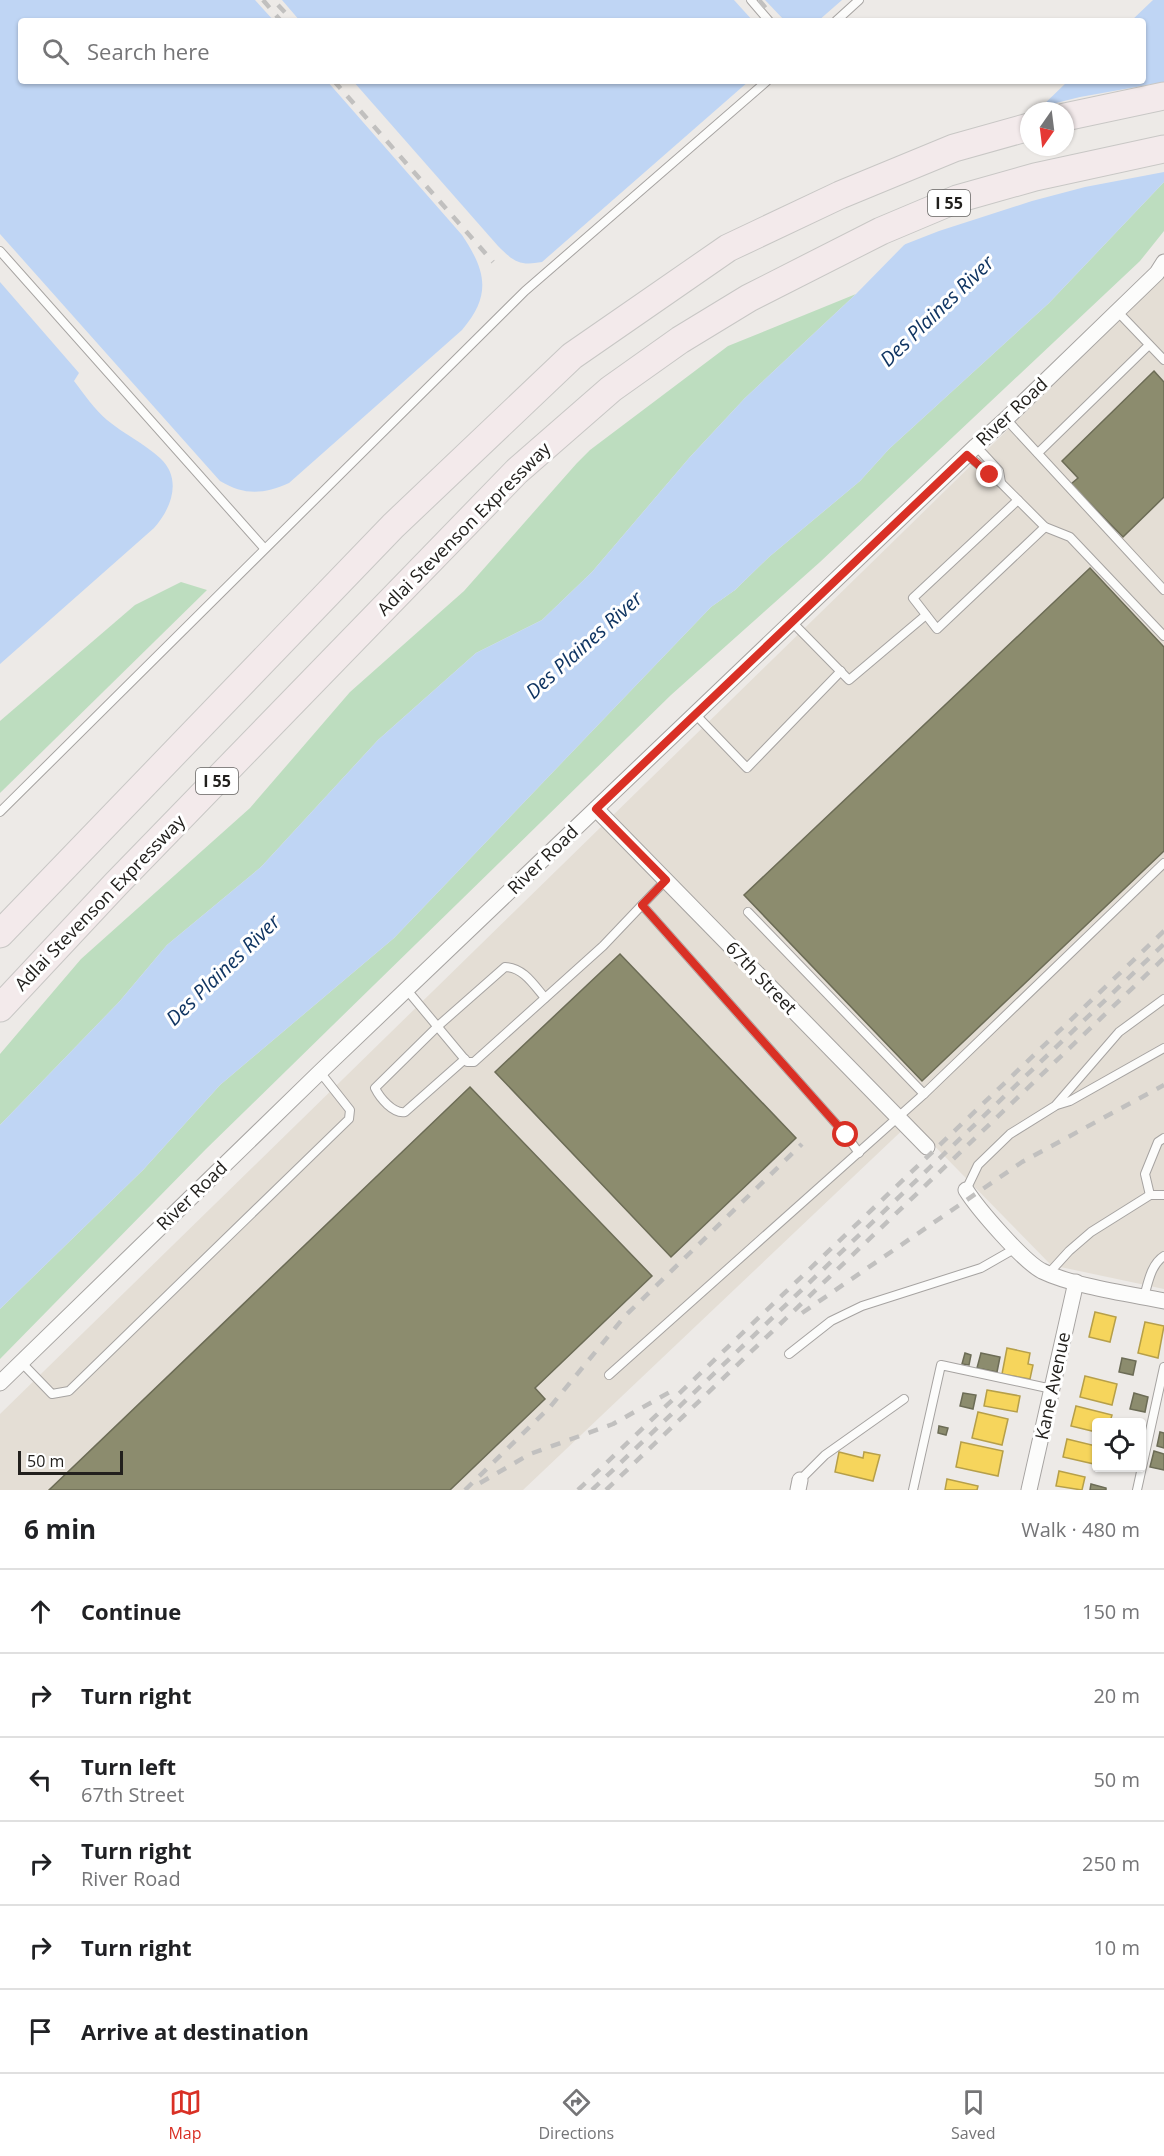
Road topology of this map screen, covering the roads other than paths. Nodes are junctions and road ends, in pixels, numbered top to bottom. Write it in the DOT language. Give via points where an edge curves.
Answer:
graph roads {
  1 [pos="751,0"];
  2 [pos="859,0"];
  3 [pos="766,18"];
  4 [pos="839,18"];
  5 [pos="764,84"];
  6 [pos="1164,96"];
  7 [pos="1074,115"];
  8 [pos="1020,130"];
  9 [pos="1164,149"];
  10 [pos="0,251"];
  11 [pos="1164,262"];
  12 [pos="1117,311"];
  13 [pos="1149,345"];
  14 [pos="1164,360"];
  15 [pos="1006,419"];
  16 [pos="971,450"];
  17 [pos="1038,453"];
  18 [pos="1001,483"];
  19 [pos="1018,500"];
  20 [pos="1045,527"];
  21 [pos="264,548"];
  22 [pos="1164,590"];
  23 [pos="926,615"];
  24 [pos="792,622"];
  25 [pos="1164,636"];
  26 [pos="841,671"];
  27 [pos="695,714"];
  28 [pos="596,809"];
  29 [pos="0,812"];
  30 [pos="1164,862"];
  31 [pos="666,880"];
  32 [pos="642,905"];
  33 [pos="748,912"];
  34 [pos="0,934"];
  35 [pos="407,990"];
  36 [pos="545,998"];
  37 [pos="1164,999"];
  38 [pos="0,1008"];
  39 [pos="438,1026"];
  40 [pos="1164,1048"];
  41 [pos="465,1059"];
  42 [pos="320,1072"];
  43 [pos="924,1094"];
  44 [pos="1055,1106"];
  45 [pos="899,1119"];
  46 [pos="1164,1138"];
  47 [pos="927,1147"];
  48 [pos="860,1153"];
  49 [pos="966,1190"];
  50 [pos="1150,1195"];
  51 [pos="1164,1195"];
  52 [pos="1016,1248"];
  53 [pos="1164,1256"];
  54 [pos="1049,1273"];
  55 [pos="1076,1282"];
  56 [pos="1144,1297"];
  57 [pos="1164,1301"];
  58 [pos="789,1354"];
  59 [pos="21,1362"];
  60 [pos="1164,1367"];
  61 [pos="609,1375"];
  62 [pos="0,1383"];
  63 [pos="1052,1389"];
  64 [pos="904,1399"];
  65 [pos="799,1485"];
  66 [pos="913,1490"];
  67 [pos="1029,1490"];
  68 [pos="1137,1490"];
  1 -- 3 [label="lane"];
  2 -- 4 [label="lane"];
  5 -- 21 [label="lane" via="525,291"];
  6 -- 7 [label="highway"];
  8 -- 34 [label="highway, I 55" via="944,152 728,248 572,356 393,526"];
  9 -- 38 [label="highway, Adlai Stevenson Expressway / I 55" via="1035,177 957,200 881,231 749,298 611,389 517,471"];
  10 -- 21 [label="lane"];
  11 -- 12 [label="street, River Road"];
  12 -- 13 [label="lane"];
  12 -- 15 [label="street, River Road"];
  13 -- 14 [label="lane"];
  13 -- 17 [label="lane"];
  15 -- 16 [label="street, River Road"];
  15 -- 17 [label="lane"];
  16 -- 18 [label="lane"];
  16 -- 18 [label="lane" via="999,471"];
  16 -- 24 [label="street, River Road"];
  17 -- 22 [label="lane"];
  18 -- 19 [label="lane"];
  19 -- 20 [label="lane"];
  19 -- 23 [label="lane" via="913,598"];
  20 -- 23 [label="lane" via="937,629"];
  20 -- 25 [label="lane" via="1070,537"];
  21 -- 29 [label="lane"];
  23 -- 26 [label="lane" via="849,680"];
  24 -- 26 [label="lane"];
  24 -- 27 [label="street, River Road"];
  26 -- 27 [label="lane" via="747,768"];
  27 -- 28 [label="street, River Road"];
  28 -- 31 [label="street, 67th Street"];
  28 -- 35 [label="street, River Road"];
  30 -- 43 [label="lane"];
  31 -- 32 [label="lane"];
  31 -- 45 [label="street, 67th Street"];
  32 -- 36 [label="lane"];
  32 -- 48 [label="lane"];
  33 -- 43 [label="lane"];
  35 -- 39 [label="lane"];
  35 -- 42 [label="street, River Road"];
  36 -- 39 [label="lane" via="519,970 505,967"];
  36 -- 41 [label="lane" via="474,1062"];
  37 -- 44 [label="lane" via="1119,1032"];
  39 -- 41 [label="lane"];
  39 -- 41 [label="lane" via="379,1083 375,1088 378,1094 395,1111 405,1112"];
  40 -- 44 [label="lane"];
  42 -- 59 [label="street, River Road"];
  42 -- 59 [label="lane" via="350,1110 349,1119 69,1391 52,1394"];
  43 -- 45 [label="lane"];
  44 -- 49 [label="lane" via="1010,1134 978,1165"];
  45 -- 47 [label="street, 67th Street"];
  45 -- 48 [label="lane"];
  46 -- 50 [label="lane" via="1158,1142 1145,1174"];
  48 -- 61 [label="lane"];
  49 -- 52 [label="street"];
  50 -- 51 [label="lane"];
  50 -- 54 [label="lane" via="1091,1232"];
  52 -- 54 [label="street"];
  52 -- 58 [label="lane" via="981,1268 862,1306 831,1321"];
  53 -- 56 [label="lane" via="1150,1276"];
  54 -- 55 [label="street"];
  55 -- 56 [label="street"];
  55 -- 63 [label="street, Kane Avenue"];
  56 -- 57 [label="street"];
  59 -- 62 [label="street, River Road"];
  60 -- 68 [label="lane"];
  63 -- 66 [label="lane" via="941,1365"];
  63 -- 67 [label="street, Kane Avenue"];
  64 -- 65 [label="lane" via="825,1455"];
}
